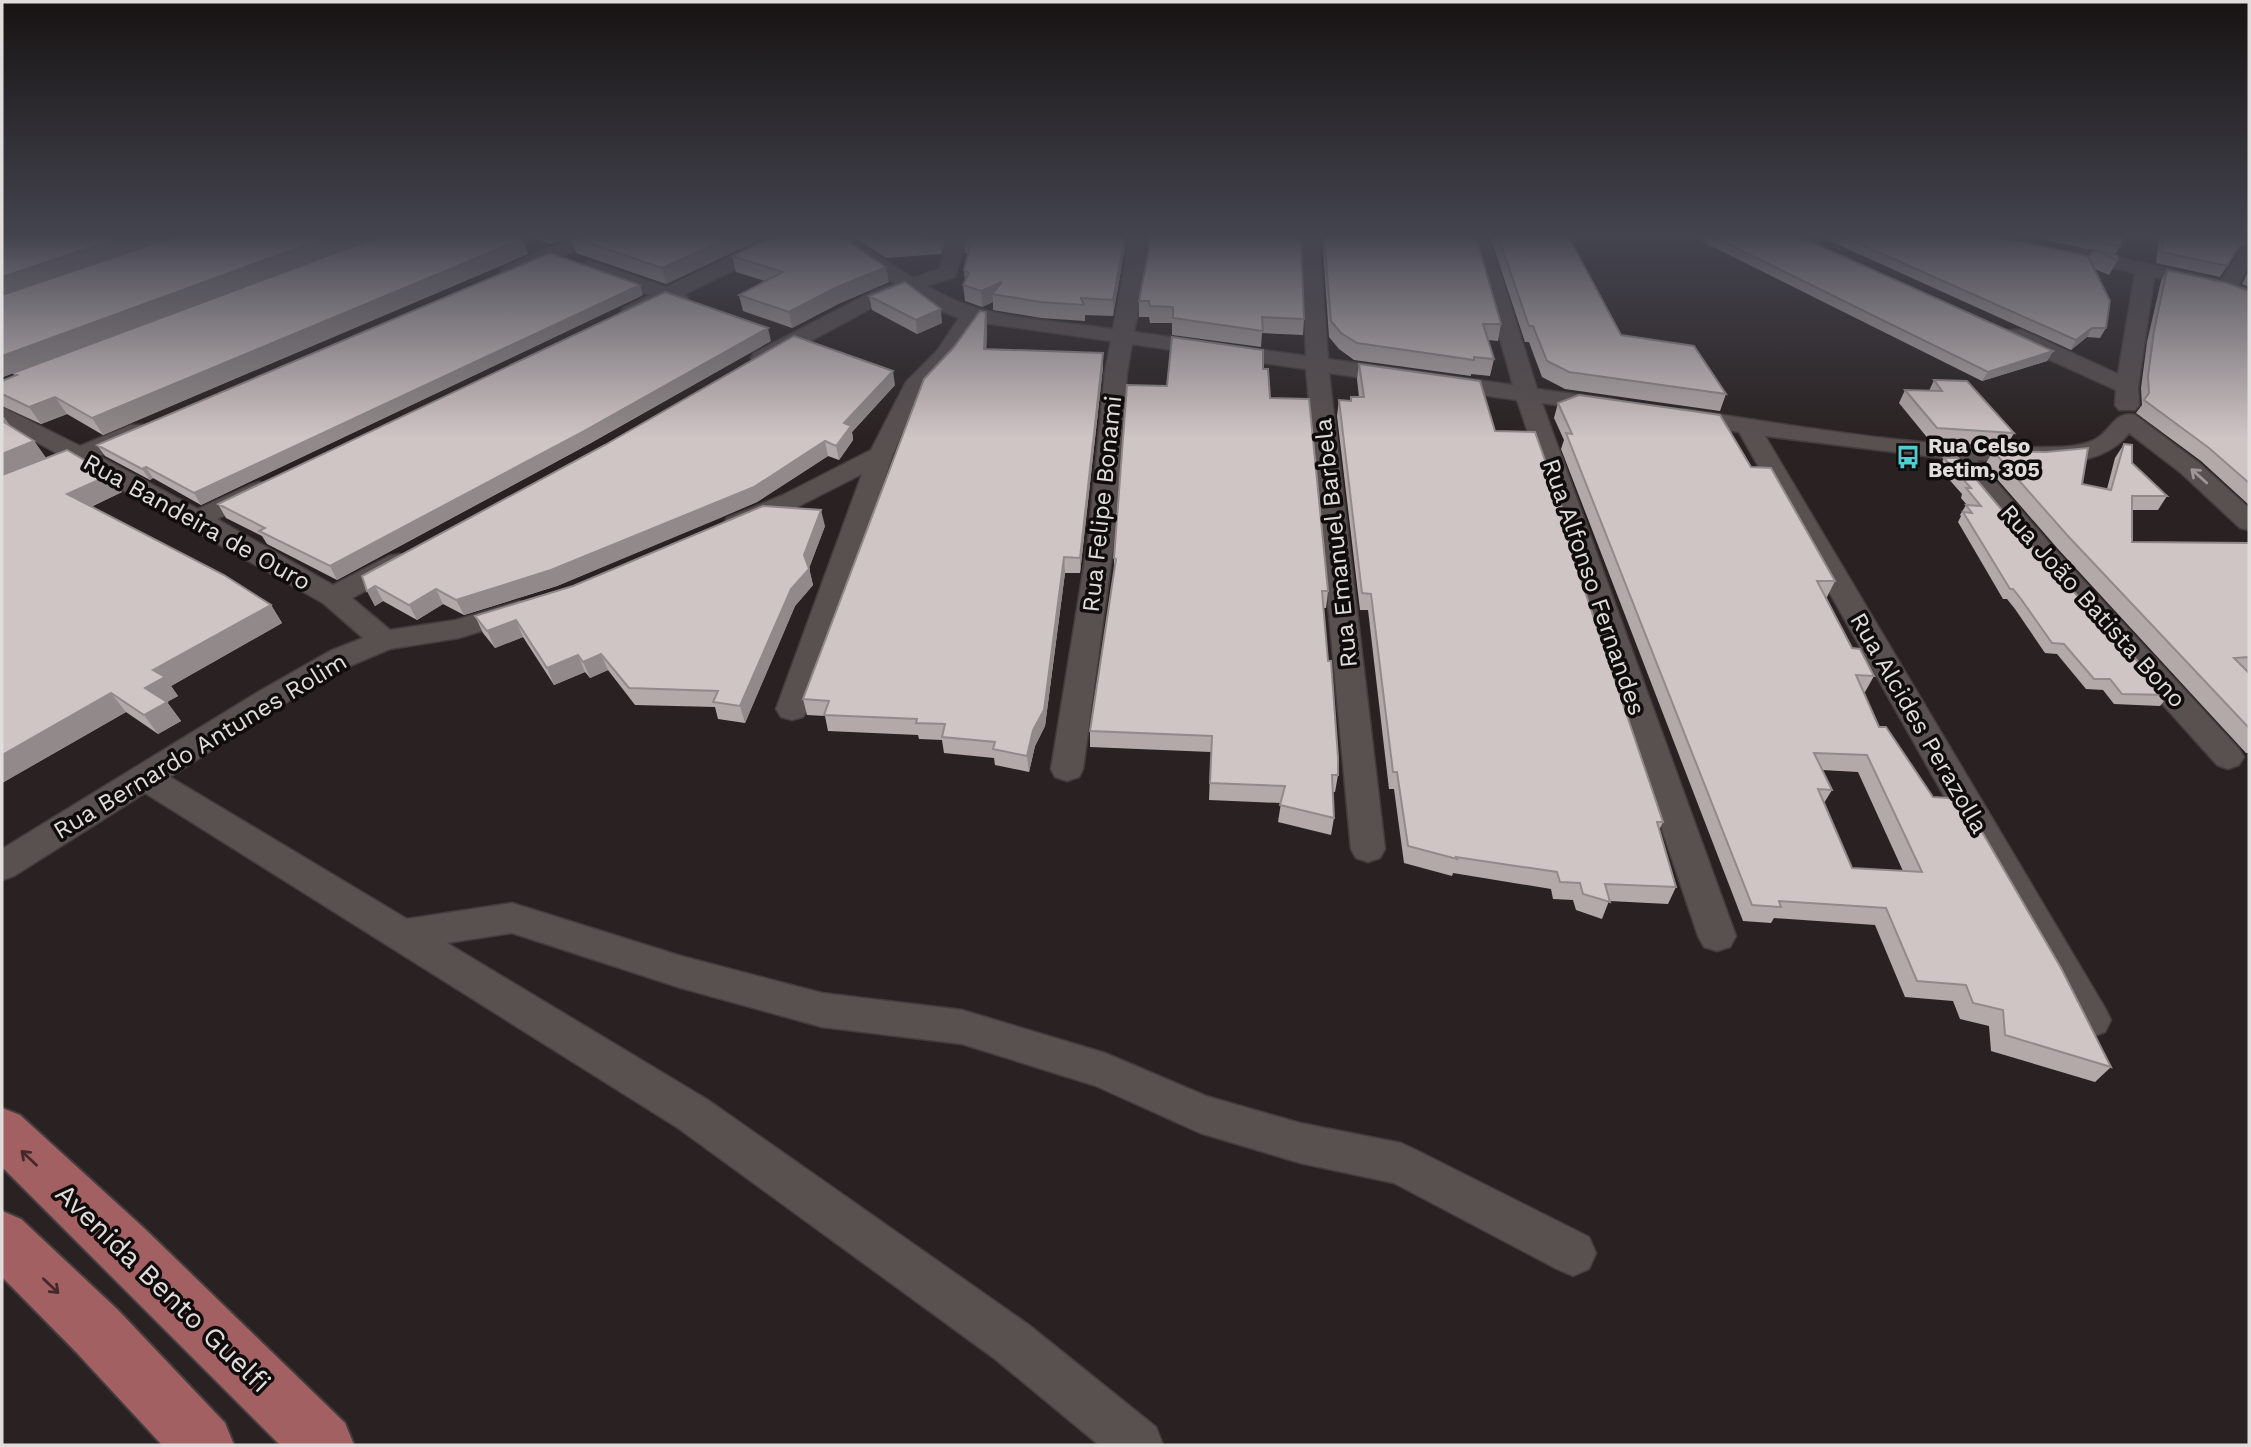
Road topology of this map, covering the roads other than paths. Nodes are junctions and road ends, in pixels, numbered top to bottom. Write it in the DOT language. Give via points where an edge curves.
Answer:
graph roads {
  1 [pos="650,304"];
  2 [pos="868,304"];
  3 [pos="941,304"];
  4 [pos="1128,304"];
  5 [pos="1314,304"];
  6 [pos="1500,304"];
  7 [pos="2140,304"];
  8 [pos="971,315"];
  9 [pos="606,324"];
  10 [pos="2001,329"];
  11 [pos="769,330"];
  12 [pos="1123,337"];
  13 [pos="795,339"];
  14 [pos="819,348"];
  15 [pos="1317,365"];
  16 [pos="747,367"];
  17 [pos="2127,387"];
  18 [pos="1527,394"];
  19 [pos="1637,410"];
  20 [pos="2,414"];
  21 [pos="1665,414"];
  22 [pos="2127,420"];
  23 [pos="155,423"];
  24 [pos="1748,425"];
  25 [pos="881,454"];
  26 [pos="1959,454"];
  27 [pos="79,456"];
  28 [pos="284,478"];
  29 [pos="2,489"];
  30 [pos="792,500"];
  31 [pos="857,518"];
  32 [pos="197,519"];
  33 [pos="2249,522"];
  34 [pos="718,532"];
  35 [pos="420,550"];
  36 [pos="333,597"];
  37 [pos="543,602"];
  38 [pos="384,640"];
  39 [pos="792,709"];
  40 [pos="2228,757"];
  41 [pos="1067,769"];
  42 [pos="145,777"];
  43 [pos="1368,849"];
  44 [pos="2,866"];
  45 [pos="402,935"];
  46 [pos="1717,936"];
  47 [pos="2091,1020"];
  48 [pos="2,1132"];
  49 [pos="2,1238"];
  50 [pos="1573,1253"];
  51 [pos="203,1445"];
  52 [pos="323,1445"];
  53 [pos="1138,1445"];
  1 -- 9 [label="street"];
  2 -- 13 [label="street"];
  3 -- 8 [label="street"];
  4 -- 12 [label="street, Rua Felipe Bonami"];
  5 -- 15 [label="street, Rua Emanuel Barbela"];
  6 -- 18 [label="street, Rua Alfonso Fernandes"];
  7 -- 17 [label="street"];
  8 -- 12 [label="street"];
  8 -- 25 [label="street" via="945,355 905,378 897,417"];
  10 -- 17 [label="street"];
  11 -- 13 [label="street"];
  12 -- 15 [label="street"];
  12 -- 41 [label="street, Rua Felipe Bonami" via="1101,541"];
  13 -- 14 [label="street"];
  13 -- 16 [label="street"];
  15 -- 18 [label="street"];
  15 -- 43 [label="street, Rua Emanuel Barbela"];
  17 -- 22 [label="street"];
  18 -- 19 [label="street"];
  18 -- 46 [label="street, Rua Alfonso Fernandes"];
  20 -- 27 [label="street, Rua Bandeira de Ouro"];
  21 -- 24 [label="street"];
  22 -- 26 [label="street" via="2112,441 2077,452"];
  33 -- 22 [label="street, one-way" via="2190,468"];
  23 -- 27 [label="street"];
  24 -- 26 [label="street"];
  24 -- 47 [label="street, Rua Alcides Perazolla"];
  25 -- 30 [label="street"];
  25 -- 31 [label="street"];
  26 -- 40 [label="street, Rua João Batista Bono"];
  27 -- 29 [label="street"];
  27 -- 32 [label="street, Rua Bandeira de Ouro"];
  28 -- 32 [label="street"];
  30 -- 31 [label="street" via="839,505"];
  30 -- 34 [label="street"];
  31 -- 39 [label="street"];
  32 -- 36 [label="street, Rua Bandeira de Ouro"];
  35 -- 36 [label="street"];
  36 -- 38 [label="street, Rua Bandeira de Ouro"];
  37 -- 38 [label="street, Rua Bernardo Antunes Rolim" via="459,629"];
  38 -- 42 [label="street, Rua Bernardo Antunes Rolim" via="314,673"];
  42 -- 44 [label="street, Rua Bernardo Antunes Rolim"];
  42 -- 45 [label="street"];
  45 -- 50 [label="street" via="512,918 681,972 822,1010 962,1027 1105,1071 1200,1114 1300,1143 1401,1164"];
  45 -- 53 [label="street" via="693,1114 1012,1342"];
  52 -- 48 [label="main road, Avenida Bento Guelfi, one-way"];
  49 -- 51 [label="main road, one-way"];
}
